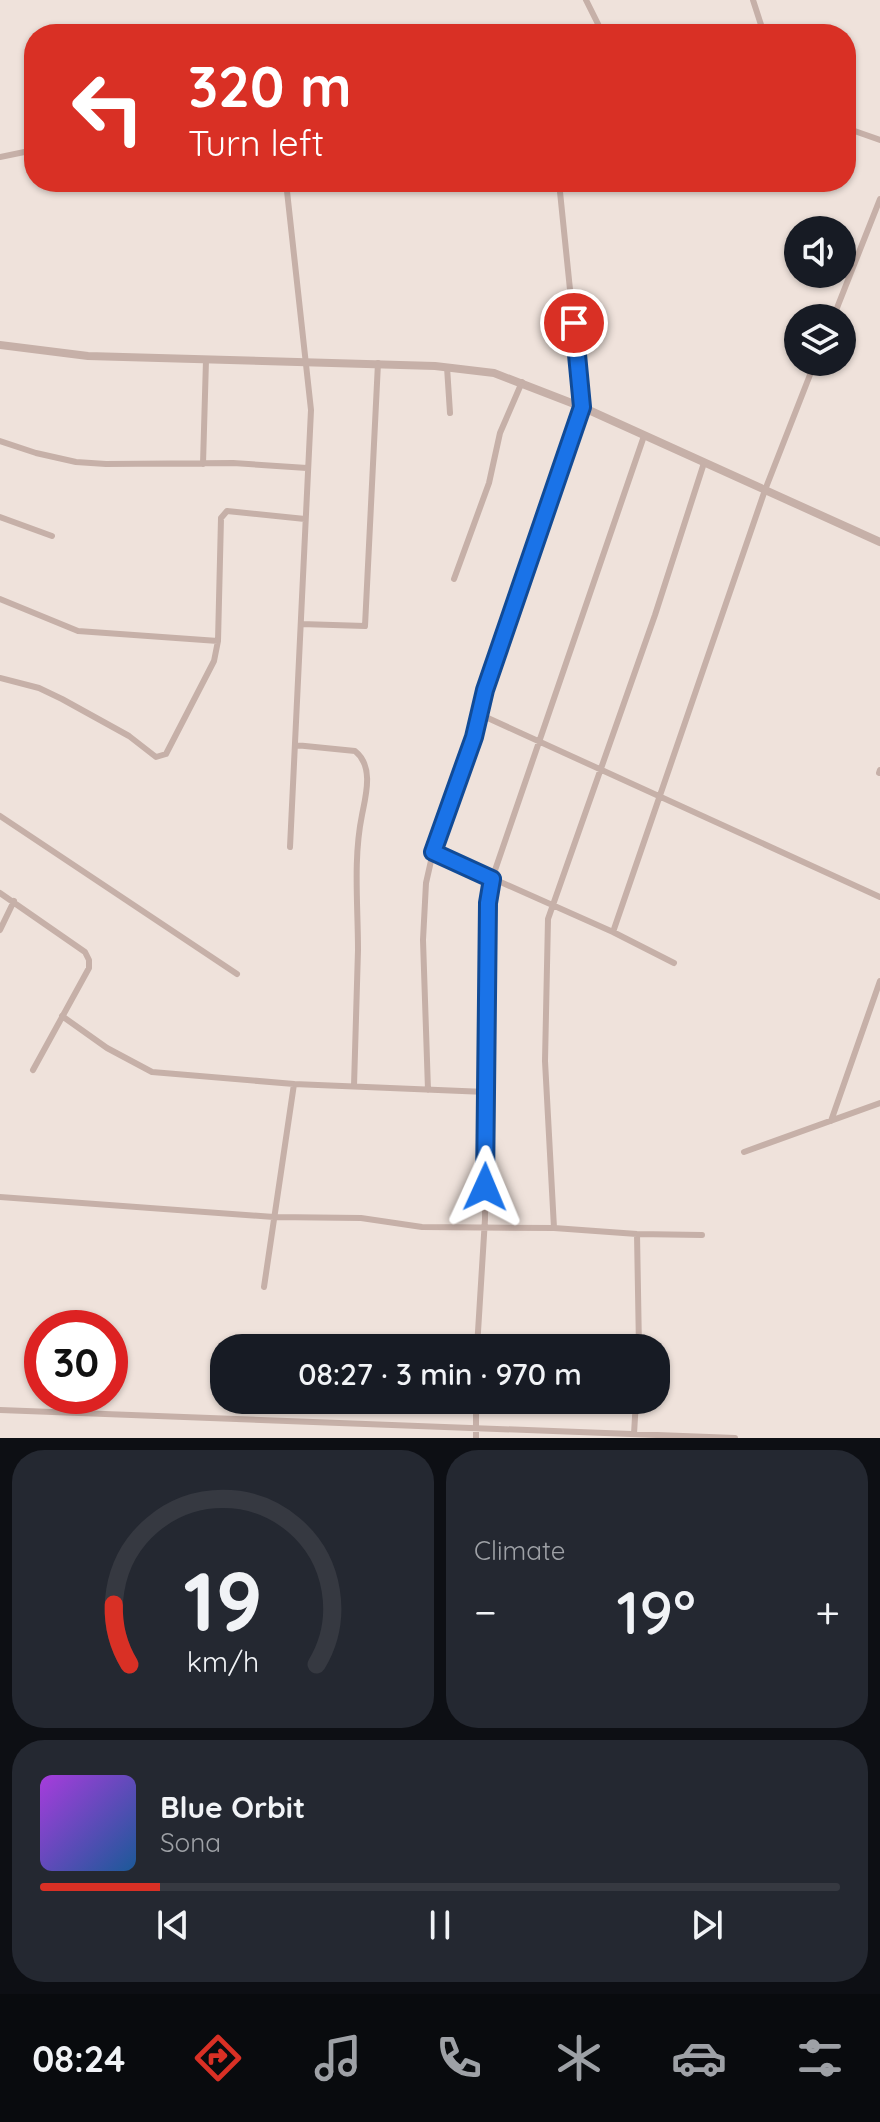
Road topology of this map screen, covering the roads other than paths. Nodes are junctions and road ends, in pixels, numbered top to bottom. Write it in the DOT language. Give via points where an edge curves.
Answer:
graph roads {
  1 [pos="586,0"];
  2 [pos="753,0"];
  3 [pos="598,24"];
  4 [pos="761,24"];
  5 [pos="856,132"];
  6 [pos="880,140"];
  7 [pos="24,152"];
  8 [pos="0,157"];
  9 [pos="287,192"];
  10 [pos="560,192"];
  11 [pos="880,199"];
  12 [pos="839,304"];
  13 [pos="0,345"];
  14 [pos="206,360"];
  15 [pos="307,362"];
  16 [pos="378,363"];
  17 [pos="447,367"];
  18 [pos="810,376"];
  19 [pos="522,382"];
  20 [pos="582,407"];
  21 [pos="450,413"];
  22 [pos="644,436"];
  23 [pos="0,441"];
  24 [pos="704,463"];
  25 [pos="203,464"];
  26 [pos="307,468"];
  27 [pos="765,490"];
  28 [pos="0,517"];
  29 [pos="305,519"];
  30 [pos="52,536"];
  31 [pos="880,542"];
  32 [pos="454,579"];
  33 [pos="0,599"];
  34 [pos="301,624"];
  35 [pos="218,641"];
  36 [pos="0,678"];
  37 [pos="479,714"];
  38 [pos="539,741"];
  39 [pos="295,745"];
  40 [pos="600,769"];
  41 [pos="660,796"];
  42 [pos="0,816"];
  43 [pos="290,847"];
  44 [pos="433,852"];
  45 [pos="492,879"];
  46 [pos="0,893"];
  47 [pos="880,897"];
  48 [pos="14,901"];
  49 [pos="551,905"];
  50 [pos="0,930"];
  51 [pos="613,932"];
  52 [pos="674,963"];
  53 [pos="237,974"];
  54 [pos="880,981"];
  55 [pos="62,1016"];
  56 [pos="33,1070"];
  57 [pos="294,1084"];
  58 [pos="354,1086"];
  59 [pos="428,1090"];
  60 [pos="486,1092"];
  61 [pos="880,1103"];
  62 [pos="831,1121"];
  63 [pos="744,1152"];
  64 [pos="0,1197"];
  65 [pos="274,1217"];
  66 [pos="484,1227"];
  67 [pos="554,1228"];
  68 [pos="637,1234"];
  69 [pos="702,1235"];
  70 [pos="264,1287"];
  71 [pos="478,1334"];
  72 [pos="639,1334"];
  73 [pos="0,1410"];
  74 [pos="476,1414"];
  75 [pos="635,1414"];
  76 [pos="476,1428"];
  77 [pos="634,1436"];
  78 [pos="476,1438"];
  79 [pos="735,1438"];
  1 -- 3 [label="street"];
  2 -- 4 [label="street"];
  5 -- 6 [label="street"];
  7 -- 8 [label="street"];
  9 -- 15 [label="street"];
  10 -- 20 [label="street"];
  11 -- 12 [label="street"];
  13 -- 14 [label="street" via="88,356"];
  14 -- 15 [label="street"];
  14 -- 25 [label="street"];
  15 -- 16 [label="street"];
  15 -- 26 [label="street"];
  16 -- 17 [label="street"];
  16 -- 34 [label="street" via="365,626"];
  17 -- 19 [label="street"];
  17 -- 21 [label="street"];
  18 -- 27 [label="street"];
  19 -- 20 [label="street"];
  19 -- 32 [label="street" via="500,433 489,483"];
  20 -- 22 [label="street"];
  20 -- 37 [label="street"];
  22 -- 24 [label="street"];
  22 -- 38 [label="street"];
  23 -- 25 [label="street" via="76,462"];
  24 -- 27 [label="street"];
  24 -- 40 [label="street"];
  25 -- 26 [label="street"];
  26 -- 29 [label="street"];
  27 -- 31 [label="street"];
  27 -- 41 [label="street"];
  28 -- 30 [label="street"];
  29 -- 34 [label="street"];
  29 -- 35 [label="street" via="227,511 221,518"];
  33 -- 35 [label="street" via="78,631"];
  34 -- 39 [label="street"];
  35 -- 36 [label="street" via="194,702 166,754 156,757 62,699"];
  37 -- 38 [label="street"];
  37 -- 44 [label="street"];
  38 -- 40 [label="street"];
  38 -- 45 [label="street"];
  39 -- 43 [label="street"];
  39 -- 58 [label="street" via="355,751 366,772 357,850"];
  40 -- 41 [label="street"];
  40 -- 49 [label="street"];
  41 -- 47 [label="street"];
  41 -- 51 [label="street"];
  42 -- 53 [label="street"];
  44 -- 45 [label="street"];
  44 -- 59 [label="street" via="423,940"];
  45 -- 49 [label="street"];
  45 -- 60 [label="street"];
  46 -- 48 [label="street"];
  48 -- 50 [label="street"];
  48 -- 55 [label="street" via="89,960"];
  49 -- 51 [label="street"];
  49 -- 67 [label="street" via="545,1061"];
  51 -- 52 [label="street"];
  54 -- 62 [label="street"];
  55 -- 56 [label="street"];
  55 -- 57 [label="street" via="152,1072"];
  57 -- 58 [label="street"];
  57 -- 65 [label="street"];
  58 -- 59 [label="street"];
  59 -- 60 [label="street"];
  60 -- 66 [label="street"];
  61 -- 62 [label="street"];
  62 -- 63 [label="street"];
  64 -- 65 [label="street"];
  65 -- 66 [label="street"];
  65 -- 70 [label="street"];
  66 -- 67 [label="street"];
  66 -- 71 [label="street"];
  67 -- 68 [label="street"];
  68 -- 69 [label="street"];
  68 -- 72 [label="street"];
  73 -- 76 [label="street"];
  74 -- 76 [label="street"];
  75 -- 77 [label="street"];
  76 -- 77 [label="street"];
  76 -- 78 [label="street"];
  77 -- 79 [label="street"];
}
